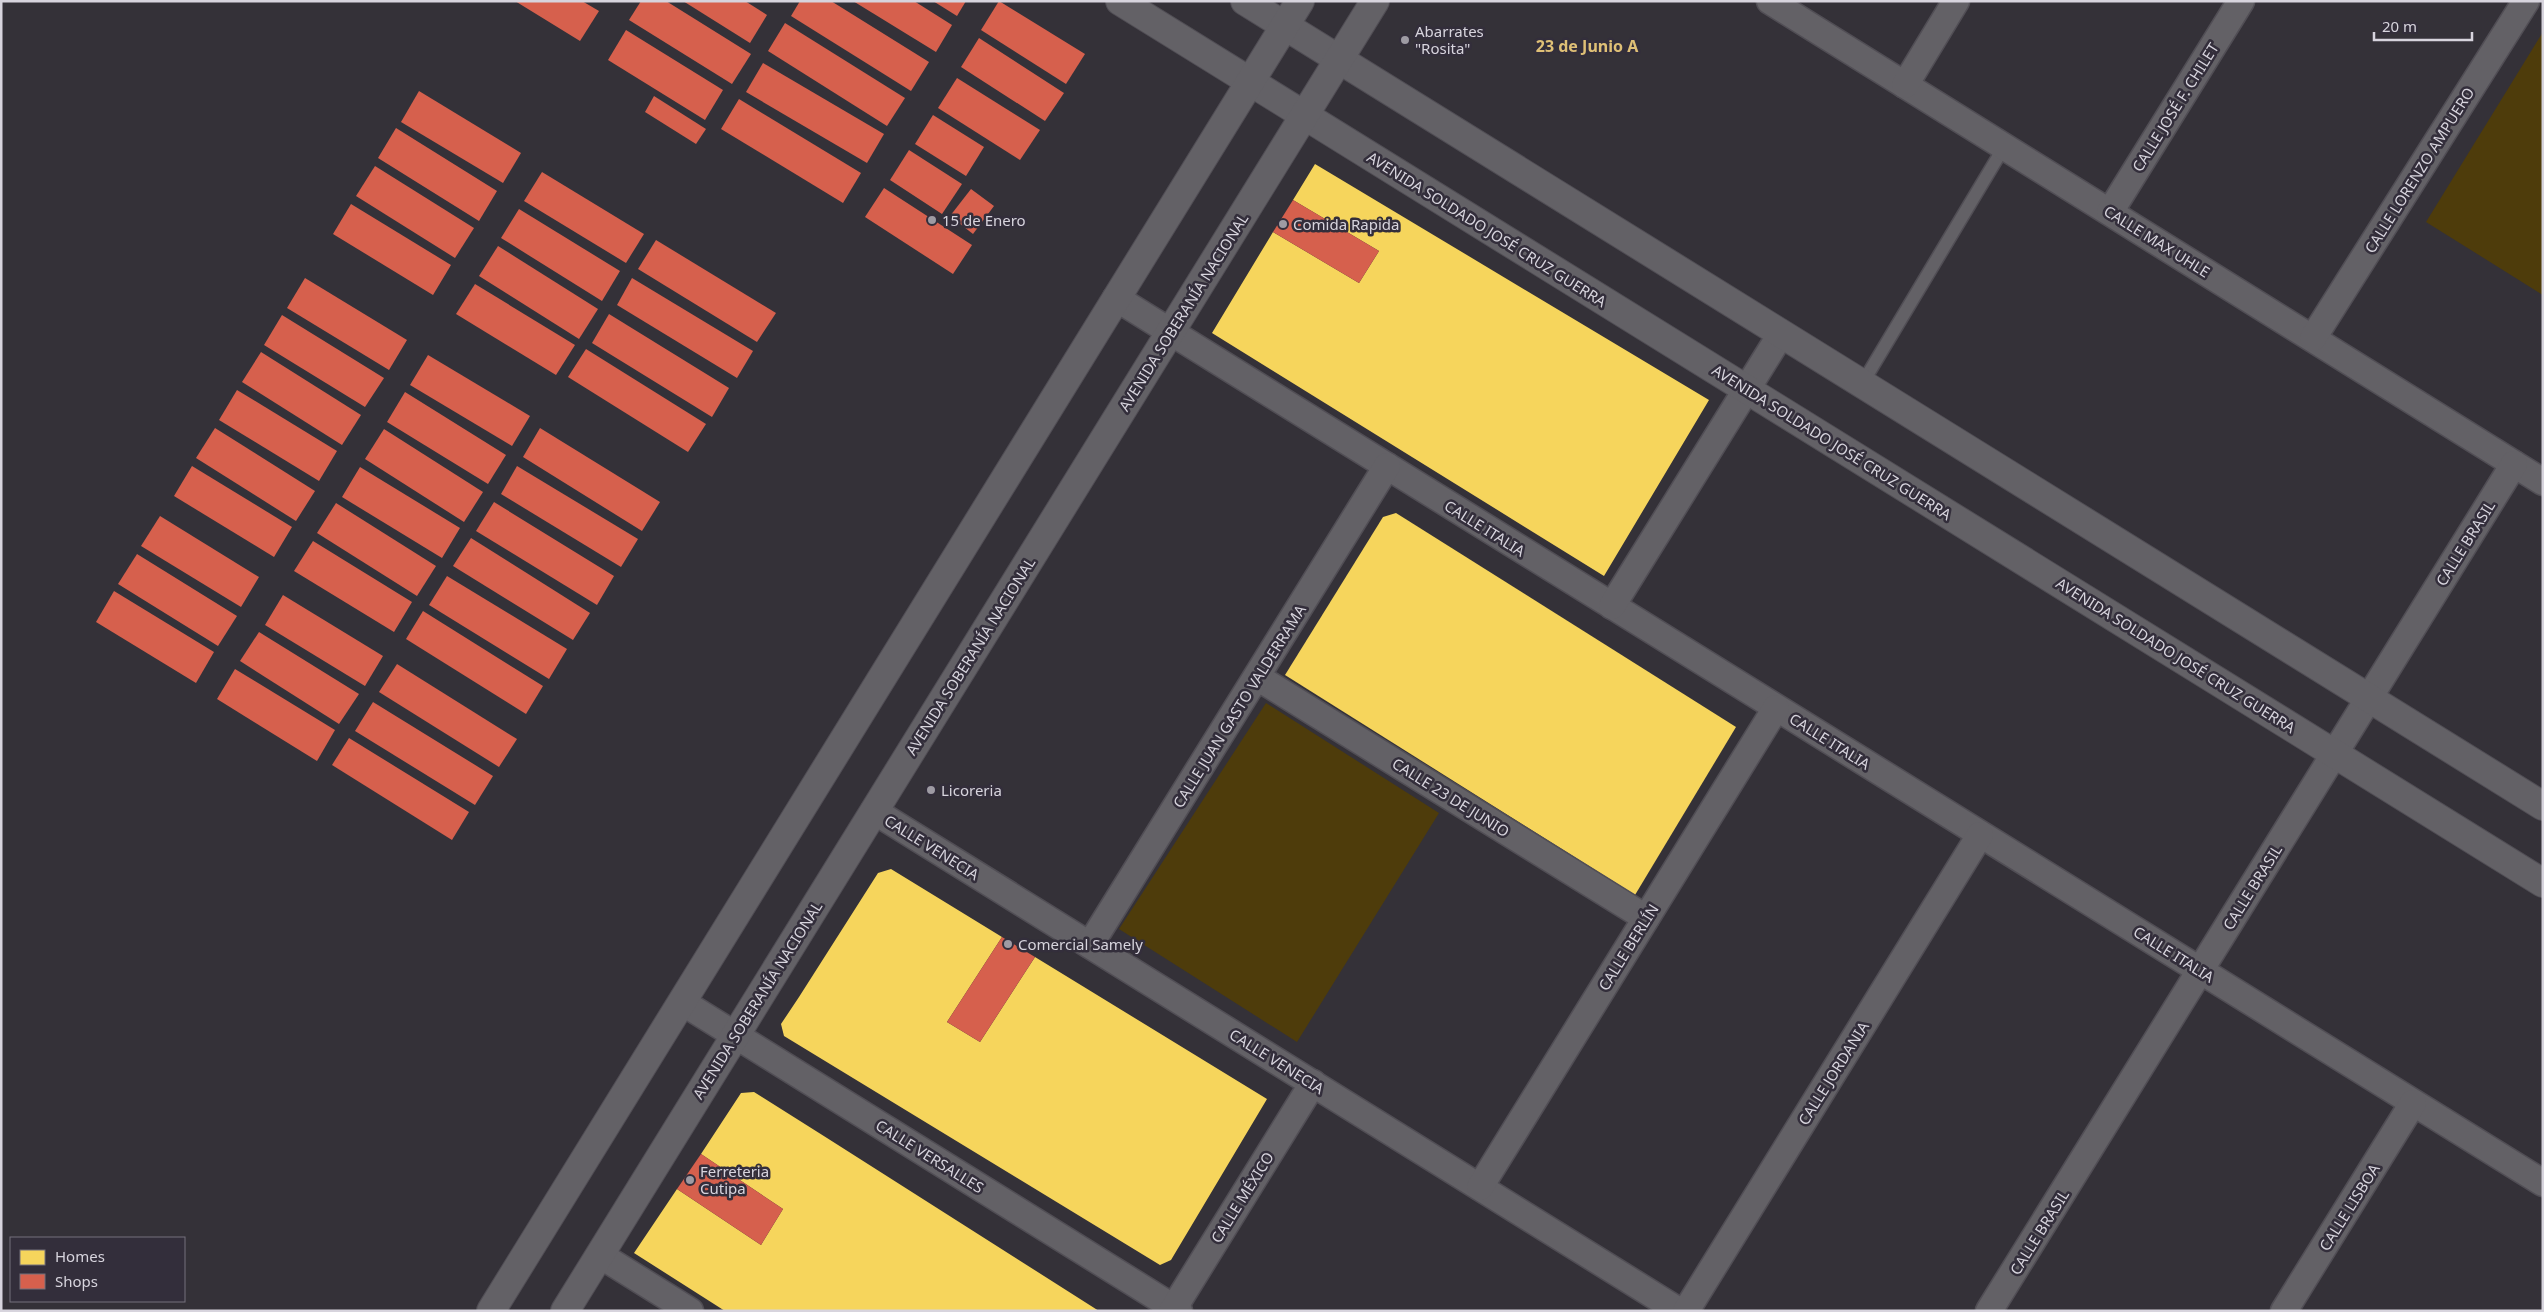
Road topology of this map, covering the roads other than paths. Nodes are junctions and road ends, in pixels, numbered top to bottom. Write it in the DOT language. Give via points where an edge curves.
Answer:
graph roads {
  1 [pos="1120,1"];
  2 [pos="1245,1"];
  3 [pos="1300,1"];
  4 [pos="1375,1"];
  5 [pos="1770,1"];
  6 [pos="1956,1"];
  7 [pos="2241,1"];
  8 [pos="2526,1"];
  9 [pos="1285,26"];
  10 [pos="1339,59"];
  11 [pos="1250,82"];
  12 [pos="1905,85"];
  13 [pos="1304,116"];
  14 [pos="2004,147"];
  15 [pos="2110,212"];
  16 [pos="1116,298"];
  17 [pos="1170,332"];
  18 [pos="1781,334"];
  19 [pos="2313,338"];
  20 [pos="1862,384"];
  21 [pos="1746,389"];
  22 [pos="2514,464"];
  23 [pos="1387,466"];
  24 [pos="2543,482"];
  25 [pos="1612,606"];
  26 [pos="1257,676"];
  27 [pos="2370,698"];
  28 [pos="1776,708"];
  29 [pos="2334,754"];
  30 [pos="2543,806"];
  31 [pos="874,811"];
  32 [pos="1980,835"];
  33 [pos="2543,883"];
  34 [pos="1646,918"];
  35 [pos="1090,945"];
  36 [pos="2200,971"];
  37 [pos="682,1002"];
  38 [pos="735,1035"];
  39 [pos="1313,1083"];
  40 [pos="2413,1103"];
  41 [pos="2543,1183"];
  42 [pos="1480,1187"];
  43 [pos="600,1255"];
  44 [pos="1175,1310"];
  45 [pos="490,1311"];
  46 [pos="565,1311"];
  47 [pos="690,1311"];
  48 [pos="1679,1311"];
  49 [pos="1686,1311"];
  50 [pos="1990,1311"];
  51 [pos="2284,1311"];
  1 -- 11 [label="street, AVENIDA SOLDADO JOSÉ CRUZ GUERRA"];
  2 -- 9 [label="street"];
  3 -- 9 [label="street"];
  4 -- 10 [label="street, AVENIDA SOBERANÍA NACIONAL"];
  5 -- 12 [label="street, CALLE MAX UHLE"];
  6 -- 12 [label="street"];
  7 -- 15 [label="street, CALLE JOSÉ F. CHILET"];
  8 -- 19 [label="street, CALLE LORENZO AMPUERO"];
  9 -- 10 [label="street"];
  9 -- 11 [label="street"];
  10 -- 13 [label="street, AVENIDA SOBERANÍA NACIONAL"];
  10 -- 18 [label="street"];
  11 -- 13 [label="street, AVENIDA SOLDADO JOSÉ CRUZ GUERRA"];
  11 -- 16 [label="street"];
  12 -- 14 [label="street, CALLE MAX UHLE"];
  13 -- 17 [label="street, AVENIDA SOBERANÍA NACIONAL"];
  13 -- 21 [label="street, AVENIDA SOLDADO JOSÉ CRUZ GUERRA"];
  14 -- 15 [label="street, CALLE MAX UHLE"];
  14 -- 20 [label="lane"];
  15 -- 19 [label="street, CALLE MAX UHLE"];
  16 -- 17 [label="street, CALLE ITALIA"];
  16 -- 37 [label="street"];
  17 -- 23 [label="street, CALLE ITALIA"];
  17 -- 31 [label="street, AVENIDA SOBERANÍA NACIONAL"];
  18 -- 20 [label="street"];
  18 -- 21 [label="street"];
  19 -- 22 [label="street, CALLE MAX UHLE"];
  20 -- 27 [label="street"];
  21 -- 25 [label="street"];
  21 -- 29 [label="street, AVENIDA SOLDADO JOSÉ CRUZ GUERRA"];
  22 -- 24 [label="street, CALLE MAX UHLE"];
  22 -- 27 [label="street, CALLE BRASIL"];
  23 -- 25 [label="street, CALLE ITALIA"];
  23 -- 26 [label="street, CALLE JUAN GASTO VALDERRAMA"];
  25 -- 28 [label="street, CALLE ITALIA"];
  26 -- 34 [label="street, CALLE 23 DE JUNIO"];
  26 -- 35 [label="street, CALLE JUAN GASTO VALDERRAMA"];
  27 -- 29 [label="street, CALLE BRASIL"];
  27 -- 30 [label="street"];
  28 -- 32 [label="street, CALLE ITALIA"];
  28 -- 34 [label="street, CALLE BERLÍN"];
  29 -- 33 [label="street, AVENIDA SOLDADO JOSÉ CRUZ GUERRA"];
  29 -- 36 [label="street, CALLE BRASIL"];
  31 -- 35 [label="street, CALLE VENECIA"];
  31 -- 38 [label="street, AVENIDA SOBERANÍA NACIONAL"];
  32 -- 36 [label="street, CALLE ITALIA"];
  32 -- 49 [label="street, CALLE JORDANIA"];
  34 -- 42 [label="street, CALLE BERLÍN"];
  35 -- 39 [label="street, CALLE VENECIA"];
  36 -- 40 [label="street, CALLE ITALIA"];
  36 -- 50 [label="street, CALLE BRASIL"];
  37 -- 38 [label="street, CALLE VERSALLES"];
  37 -- 45 [label="street"];
  38 -- 43 [label="street, AVENIDA SOBERANÍA NACIONAL"];
  38 -- 44 [label="street, CALLE VERSALLES"];
  39 -- 42 [label="street, CALLE VENECIA"];
  39 -- 44 [label="street, CALLE MÉXICO"];
  40 -- 41 [label="street, CALLE ITALIA"];
  40 -- 51 [label="street, CALLE LISBOA"];
  42 -- 48 [label="street, CALLE VENECIA"];
  43 -- 46 [label="street, AVENIDA SOBERANÍA NACIONAL"];
  43 -- 47 [label="street"];
}
